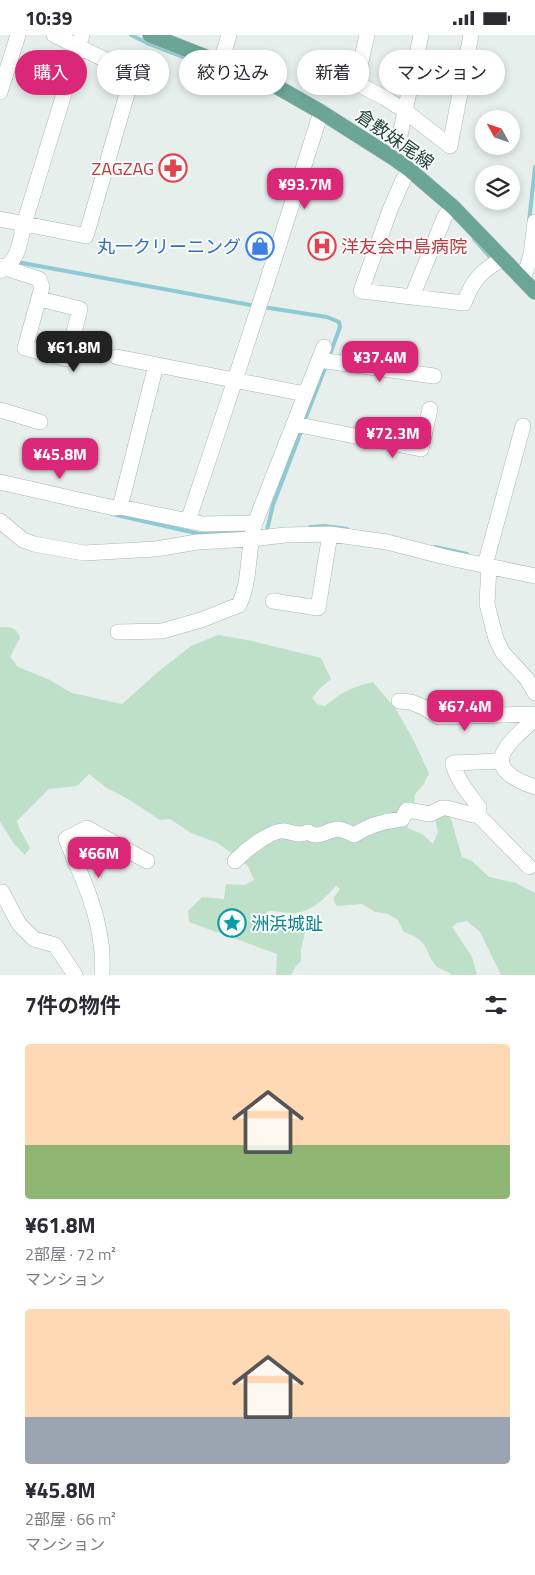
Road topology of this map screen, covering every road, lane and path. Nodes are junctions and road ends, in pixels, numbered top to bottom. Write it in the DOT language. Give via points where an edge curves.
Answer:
graph roads {
  1 [pos="18,35"];
  2 [pos="54,35"];
  3 [pos="150,35"];
  4 [pos="229,35"];
  5 [pos="367,35"];
  6 [pos="421,35"];
  7 [pos="471,35"];
  8 [pos="80,40"];
  9 [pos="189,50"];
  10 [pos="225,50"];
  11 [pos="0,92"];
  12 [pos="287,92"];
  13 [pos="405,111"];
  14 [pos="321,112"];
  15 [pos="395,159"];
  16 [pos="407,174"];
  17 [pos="449,211"];
  18 [pos="0,219"];
  19 [pos="535,222"];
  20 [pos="24,224"];
  21 [pos="0,252"];
  22 [pos="502,259"];
  23 [pos="8,264"];
  24 [pos="523,280"];
  25 [pos="535,292"];
  26 [pos="412,297"];
  27 [pos="40,299"];
  28 [pos="117,357"];
  29 [pos="156,365"];
  30 [pos="434,376"];
  31 [pos="236,381"];
  32 [pos="305,394"];
  33 [pos="430,409"];
  34 [pos="0,411"];
  35 [pos="40,422"];
  36 [pos="300,425"];
  37 [pos="523,426"];
  38 [pos="0,482"];
  39 [pos="120,507"];
  40 [pos="0,521"];
  41 [pos="188,521"];
  42 [pos="253,531"];
  43 [pos="330,534"];
  44 [pos="487,562"];
  45 [pos="535,576"];
  46 [pos="274,601"];
  47 [pos="118,632"];
  48 [pos="535,693"];
  49 [pos="399,701"];
  50 [pos="535,714"];
  51 [pos="535,719"];
  52 [pos="500,761"];
  53 [pos="535,787"];
  54 [pos="476,813"];
  55 [pos="147,861"];
  56 [pos="235,861"];
  57 [pos="528,869"];
  58 [pos="2,891"];
  59 [pos="75,975"];
  60 [pos="102,975"];
  1 -- 11 [label="street"];
  2 -- 8 [label="street"];
  3 -- 9 [label="main road, 倉敷妹尾線"];
  4 -- 10 [label="street"];
  5 -- 13 [label="street" via="356,83"];
  6 -- 13 [label="street"];
  7 -- 13 [label="street" via="450,146"];
  8 -- 20 [label="street"];
  8 -- 20 [label="street" via="133,73 86,236"];
  12 -- 14 [label="main road, 倉敷妹尾線"];
  13 -- 15 [label="street"];
  14 -- 15 [label="main road, 倉敷妹尾線"];
  14 -- 31 [label="street"];
  15 -- 16 [label="main road, 倉敷妹尾線"];
  16 -- 17 [label="main road, 倉敷妹尾線"];
  16 -- 26 [label="street" via="360,291"];
  17 -- 22 [label="main road, 倉敷妹尾線"];
  17 -- 26 [label="street"];
  18 -- 20 [label="street"];
  19 -- 24 [label="street" via="531,255"];
  20 -- 23 [label="street"];
  21 -- 23 [label="street"];
  22 -- 24 [label="main road, 倉敷妹尾線"];
  22 -- 26 [label="street" via="478,276 464,303"];
  23 -- 27 [label="street" via="38,279 42,287"];
  24 -- 25 [label="main road, 倉敷妹尾線"];
  28 -- 29 [label="street"];
  29 -- 31 [label="street"];
  29 -- 39 [label="street"];
  30 -- 32 [label="street" via="324,357"];
  31 -- 32 [label="street"];
  31 -- 41 [label="street"];
  32 -- 36 [label="street"];
  33 -- 36 [label="street" via="421,449"];
  34 -- 35 [label="street"];
  36 -- 42 [label="street"];
  37 -- 44 [label="street"];
  38 -- 39 [label="street"];
  39 -- 41 [label="street"];
  40 -- 42 [label="street" via="34,544 94,553 156,549"];
  41 -- 42 [label="street"];
  42 -- 43 [label="street" via="285,535"];
  42 -- 47 [label="street" via="244,594 239,605 202,621 162,631"];
  43 -- 44 [label="street"];
  43 -- 46 [label="street" via="318,608"];
  44 -- 45 [label="street"];
  44 -- 48 [label="street" via="487,604 496,639 503,653"];
  49 -- 50 [label="street" via="411,702 438,717"];
  51 -- 52 [label="street" via="515,737"];
  52 -- 53 [label="street" via="511,775"];
  52 -- 54 [label="street" via="453,763 479,807"];
  54 -- 56 [label="street" via="447,808 430,814 407,810 402,819 385,821 354,835 340,829 320,835 284,831 250,846"];
  54 -- 57 [label="street"];
  55 -- 60 [label="street" via="87,828 66,839 96,916"];
  58 -- 59 [label="street" via="19,924 34,939 55,945"];
}
